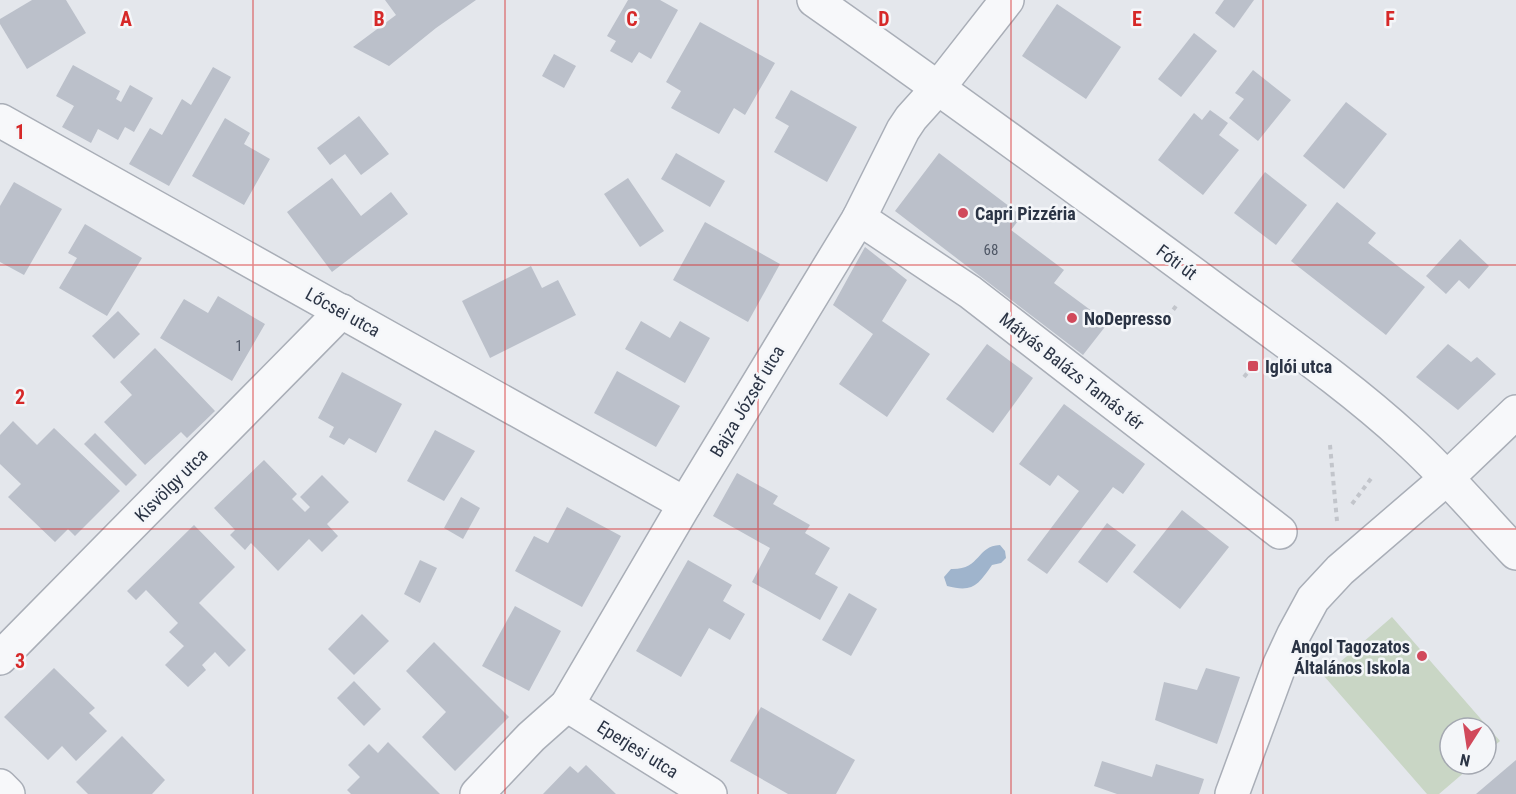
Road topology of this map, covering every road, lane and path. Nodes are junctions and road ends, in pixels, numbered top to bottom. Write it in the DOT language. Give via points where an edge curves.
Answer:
graph roads {
  1 [pos="814,0"];
  2 [pos="1007,0"];
  3 [pos="938,88"];
  4 [pos="0,121"];
  5 [pos="860,218"];
  6 [pos="1176,306"];
  7 [pos="342,311"];
  8 [pos="1168,317"];
  9 [pos="1253,366"];
  10 [pos="1244,377"];
  11 [pos="1516,412"];
  12 [pos="1330,445"];
  13 [pos="1373,476"];
  14 [pos="1447,478"];
  15 [pos="684,504"];
  16 [pos="1352,504"];
  17 [pos="1337,520"];
  18 [pos="1280,532"];
  19 [pos="1516,553"];
  20 [pos="0,658"];
  21 [pos="567,705"];
  22 [pos="0,786"];
  23 [pos="8,794"];
  24 [pos="477,794"];
  25 [pos="710,794"];
  26 [pos="1232,794"];
  1 -- 3 [label="street, Fóti út"];
  2 -- 3 [label="street, Bajza József utca"];
  3 -- 5 [label="street, Bajza József utca" via="903,130"];
  3 -- 14 [label="street, Fóti út" via="1369,405"];
  4 -- 7 [label="street, Lőcsei utca"];
  5 -- 15 [label="street, Bajza József utca"];
  5 -- 18 [label="street, Mátyás Balázs Tamás tér" via="970,292"];
  6 -- 8 [label="path"];
  7 -- 15 [label="street, Lőcsei utca"];
  7 -- 20 [label="street, Kisvölgy utca"];
  9 -- 10 [label="path"];
  11 -- 14 [label="street"];
  12 -- 17 [label="path"];
  13 -- 16 [label="path"];
  14 -- 19 [label="street, Fóti út"];
  14 -- 26 [label="street" via="1340,570 1313,600 1281,664"];
  15 -- 21 [label="street, Bajza József utca"];
  21 -- 24 [label="street, Bajza József utca"];
  21 -- 25 [label="street, Eperjesi utca"];
  22 -- 23 [label="street"];
}
